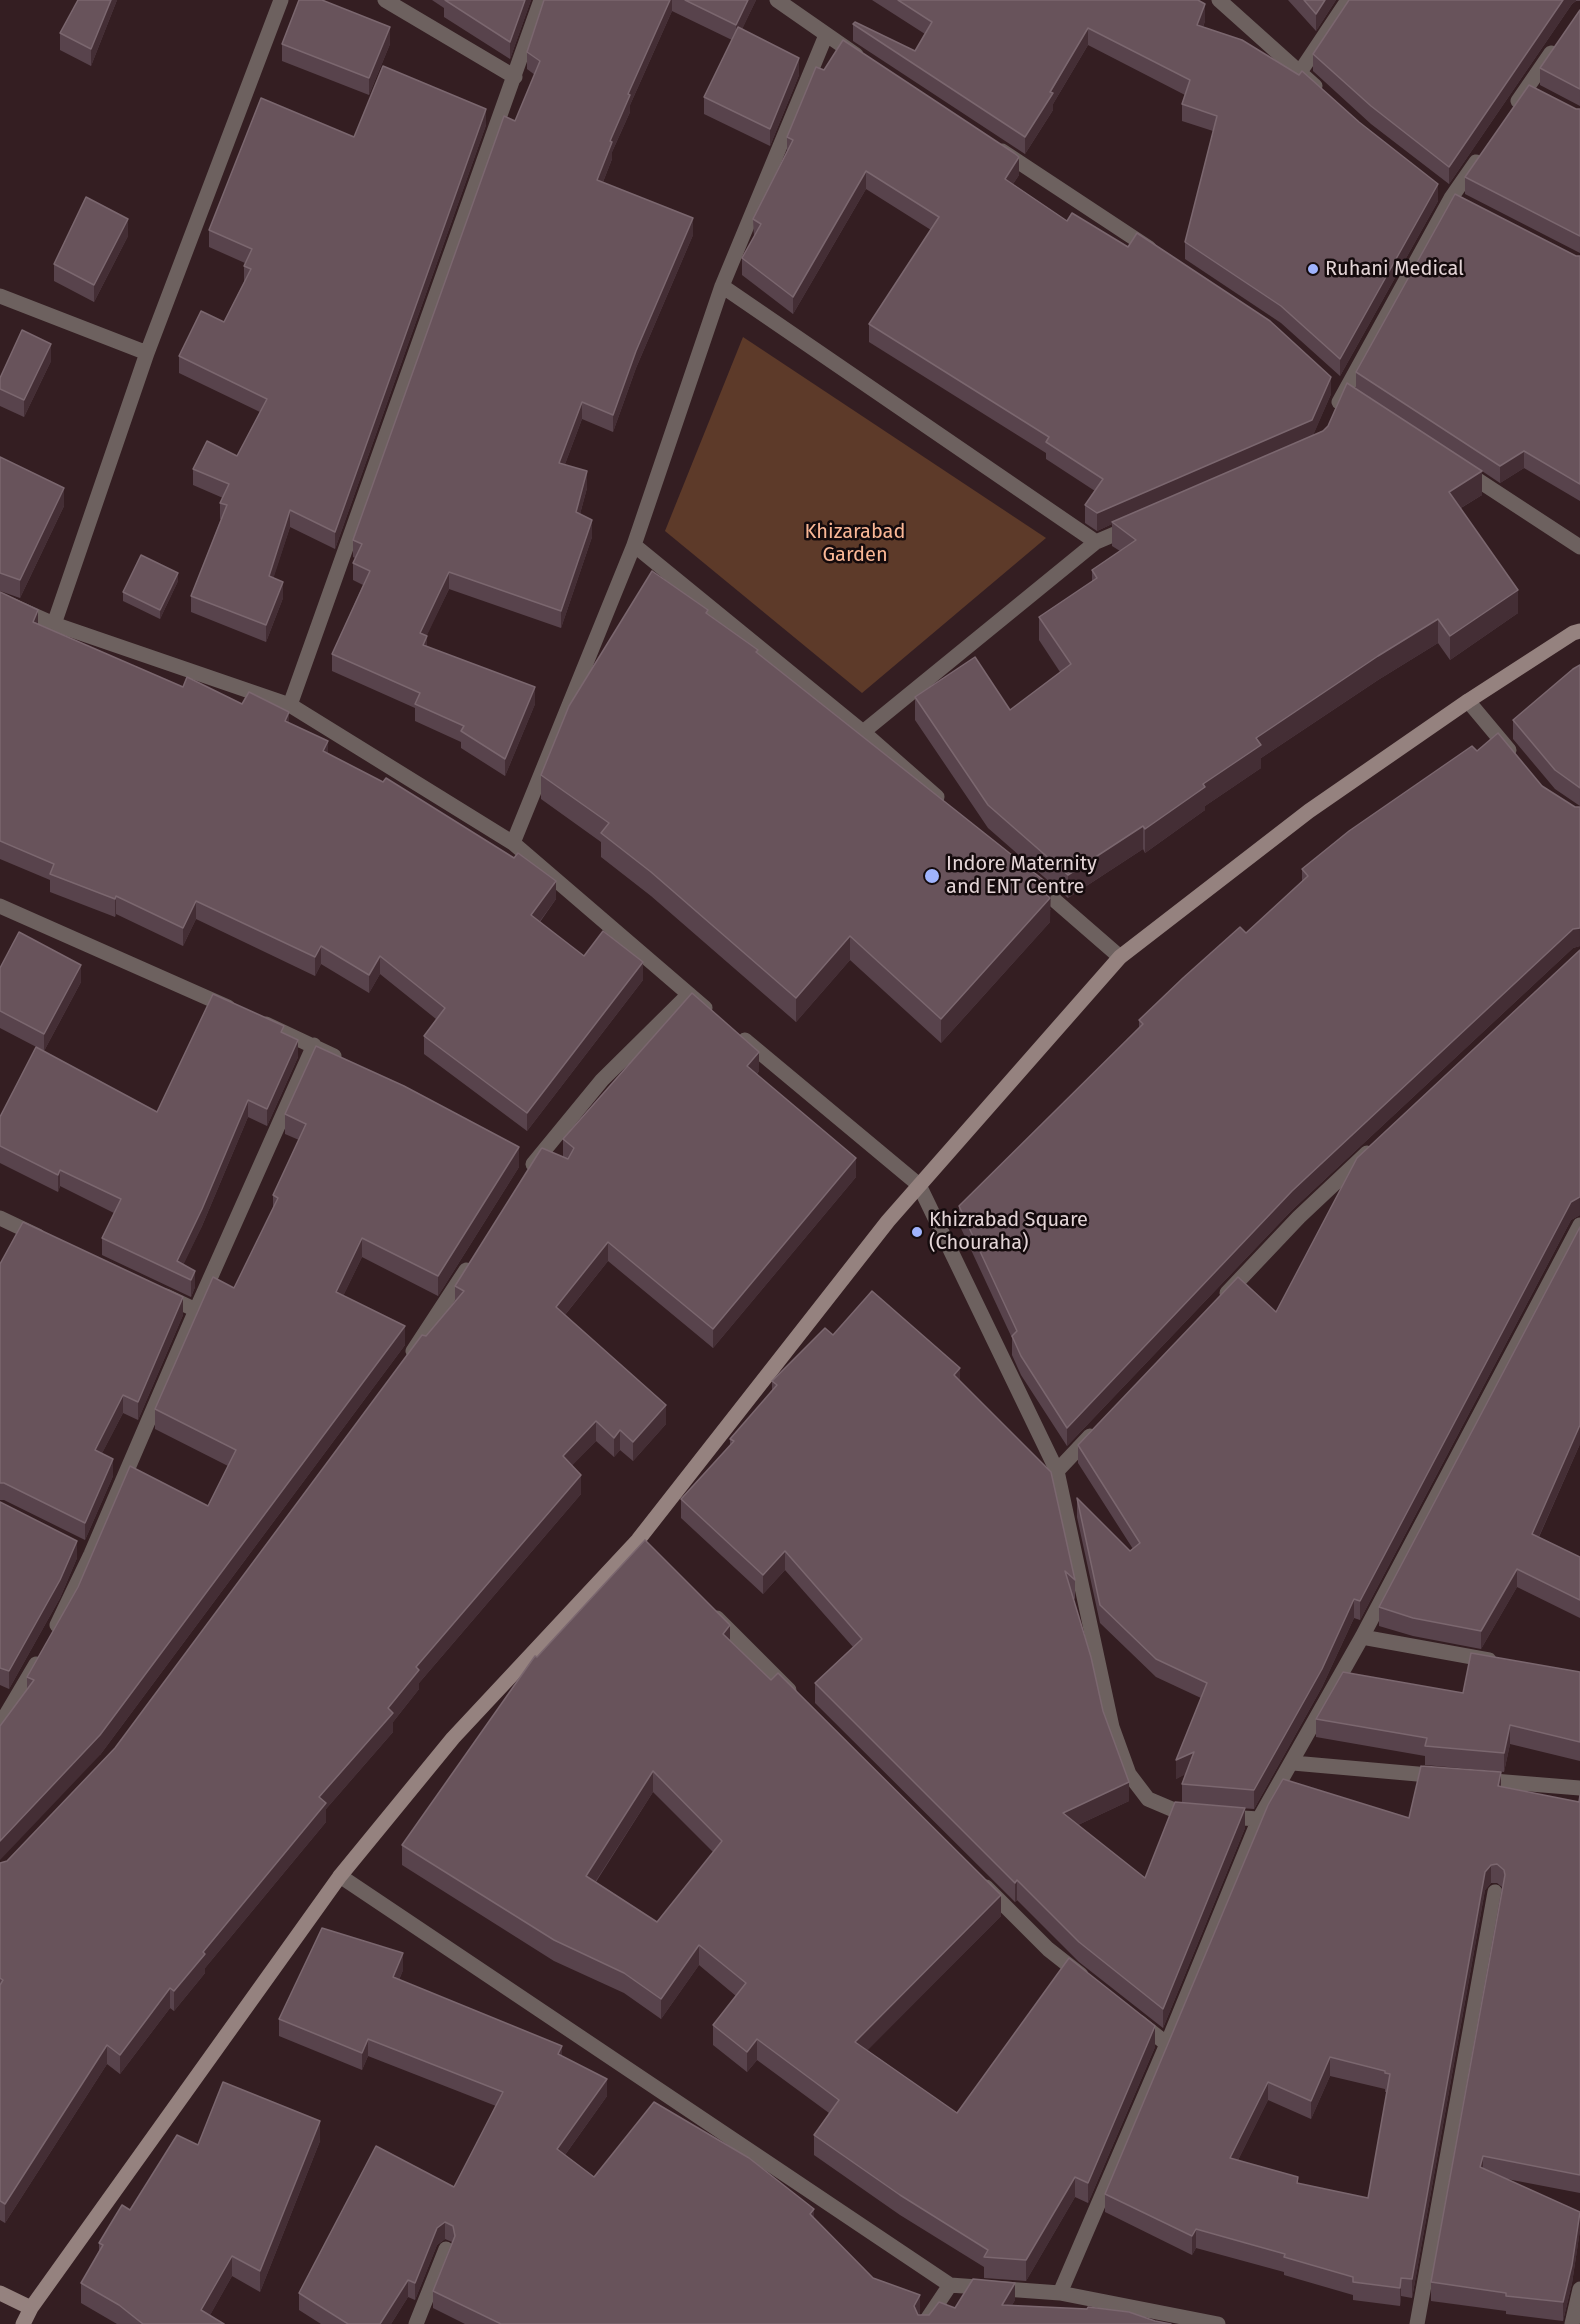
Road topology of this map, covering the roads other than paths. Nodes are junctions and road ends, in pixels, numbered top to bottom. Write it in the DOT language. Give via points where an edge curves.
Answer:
graph roads {
  1 [pos="281,0"];
  2 [pos="385,0"];
  3 [pos="541,0"];
  4 [pos="777,0"];
  5 [pos="1219,0"];
  6 [pos="1348,0"];
  7 [pos="826,36"];
  8 [pos="1560,40"];
  9 [pos="866,62"];
  10 [pos="1300,72"];
  11 [pos="515,77"];
  12 [pos="1526,90"];
  13 [pos="1324,94"];
  14 [pos="1544,99"];
  15 [pos="1507,117"];
  16 [pos="986,140"];
  17 [pos="1482,153"];
  18 [pos="1166,258"];
  19 [pos="722,286"];
  20 [pos="0,296"];
  21 [pos="147,353"];
  22 [pos="1334,413"];
  23 [pos="1452,463"];
  24 [pos="1139,524"];
  25 [pos="1096,542"];
  26 [pos="634,545"];
  27 [pos="1580,547"];
  28 [pos="0,600"];
  29 [pos="54,624"];
  30 [pos="1580,631"];
  31 [pos="1468,701"];
  32 [pos="290,705"];
  33 [pos="863,732"];
  34 [pos="1519,762"];
  35 [pos="952,810"];
  36 [pos="513,843"];
  37 [pos="1023,872"];
  38 [pos="0,906"];
  39 [pos="1120,957"];
  40 [pos="689,994"];
  41 [pos="716,1017"];
  42 [pos="735,1032"];
  43 [pos="315,1045"];
  44 [pos="346,1062"];
  45 [pos="1376,1145"];
  46 [pos="528,1164"];
  47 [pos="919,1185"];
  48 [pos="0,1218"];
  49 [pos="1580,1225"];
  50 [pos="52,1242"];
  51 [pos="472,1260"];
  52 [pos="155,1291"];
  53 [pos="1218,1302"];
  54 [pos="196,1310"];
  55 [pos="403,1365"];
  56 [pos="1097,1429"];
  57 [pos="1057,1471"];
  58 [pos="705,1606"];
  59 [pos="1362,1637"];
  60 [pos="1500,1662"];
  61 [pos="797,1698"];
  62 [pos="0,1725"];
  63 [pos="1293,1763"];
  64 [pos="1580,1788"];
  65 [pos="1259,1819"];
  66 [pos="973,1873"];
  67 [pos="340,1876"];
  68 [pos="1495,1892"];
  69 [pos="1094,1985"];
  70 [pos="1130,2014"];
  71 [pos="1167,2044"];
  72 [pos="446,2249"];
  73 [pos="950,2285"];
  74 [pos="1580,2289"];
  75 [pos="0,2293"];
  76 [pos="1059,2293"];
  77 [pos="31,2308"];
  78 [pos="23,2324"];
  79 [pos="416,2324"];
  80 [pos="924,2324"];
  81 [pos="1218,2324"];
  82 [pos="1417,2324"];
  83 [pos="1572,2324"];
  1 -- 21 [label="street"];
  2 -- 11 [label="street"];
  3 -- 11 [label="street"];
  4 -- 7 [label="street"];
  5 -- 10 [label="street"];
  6 -- 10 [label="street"];
  7 -- 9 [label="street"];
  7 -- 19 [label="street"];
  8 -- 12 [label="street"];
  10 -- 13 [label="street"];
  11 -- 32 [label="street"];
  12 -- 14 [label="street"];
  12 -- 15 [label="street"];
  16 -- 18 [label="street"];
  17 -- 22 [label="street" via="1451,198"];
  19 -- 25 [label="street"];
  19 -- 26 [label="street"];
  20 -- 21 [label="street"];
  21 -- 29 [label="street"];
  23 -- 27 [label="street"];
  24 -- 25 [label="street"];
  25 -- 33 [label="street"];
  26 -- 33 [label="street"];
  26 -- 36 [label="street"];
  28 -- 29 [label="street"];
  29 -- 32 [label="street"];
  30 -- 31 [label="main road"];
  31 -- 34 [label="street"];
  31 -- 39 [label="main road" via="1309,811"];
  32 -- 36 [label="street"];
  33 -- 35 [label="street"];
  36 -- 40 [label="street"];
  37 -- 39 [label="street"];
  38 -- 43 [label="street"];
  39 -- 47 [label="main road"];
  40 -- 41 [label="street"];
  40 -- 46 [label="street" via="602,1080"];
  42 -- 47 [label="street"];
  43 -- 44 [label="street"];
  43 -- 54 [label="street"];
  45 -- 53 [label="street" via="1299,1217"];
  47 -- 57 [label="street"];
  47 -- 67 [label="main road" via="642,1544 453,1738"];
  48 -- 50 [label="street"];
  49 -- 59 [label="street"];
  51 -- 55 [label="street"];
  52 -- 54 [label="street"];
  54 -- 62 [label="street" via="45,1647"];
  56 -- 57 [label="street"];
  57 -- 65 [label="street" via="1112,1727 1129,1774 1148,1799 1181,1813"];
  58 -- 61 [label="street"];
  59 -- 60 [label="street"];
  59 -- 63 [label="street"];
  63 -- 64 [label="street"];
  63 -- 65 [label="street"];
  65 -- 71 [label="street"];
  66 -- 69 [label="street" via="1048,1948"];
  67 -- 73 [label="street"];
  67 -- 77 [label="main road"];
  68 -- 82 [label="street"];
  70 -- 71 [label="street"];
  71 -- 76 [label="street"];
  72 -- 79 [label="street"];
  73 -- 76 [label="street"];
  73 -- 80 [label="street"];
  74 -- 83 [label="street"];
  75 -- 77 [label="main road"];
  76 -- 81 [label="street"];
  77 -- 78 [label="main road"];
}
